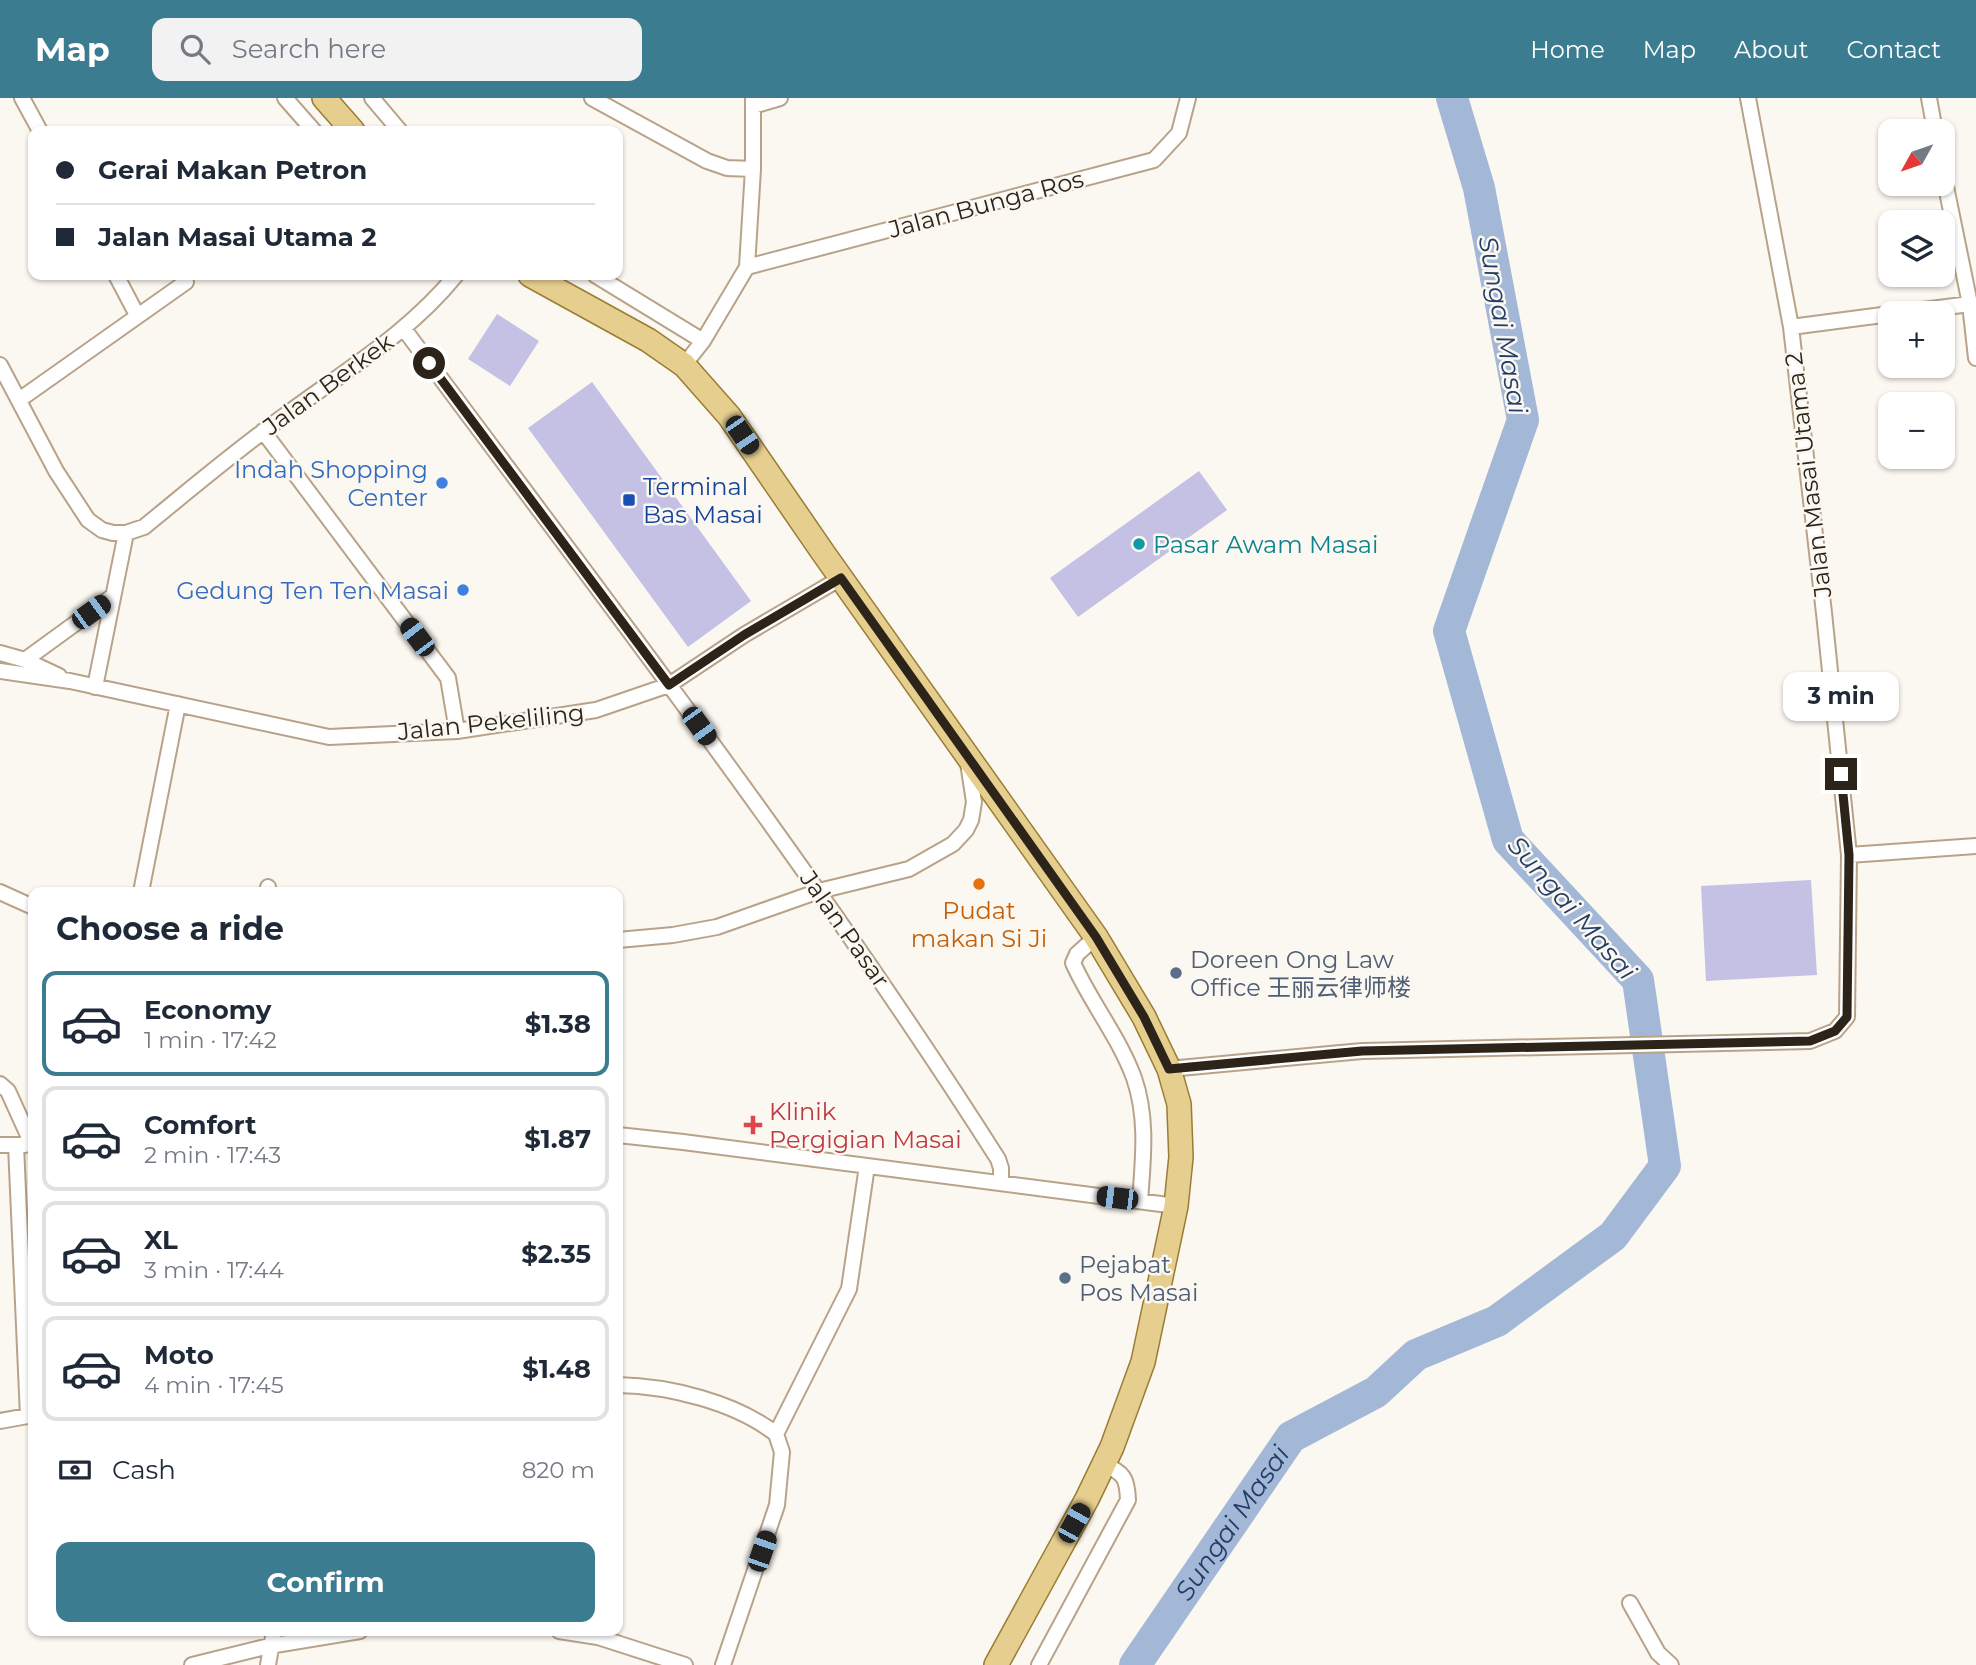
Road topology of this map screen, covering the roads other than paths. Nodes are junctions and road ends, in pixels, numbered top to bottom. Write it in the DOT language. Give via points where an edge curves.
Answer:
graph roads {
  1 [pos="23,98"];
  2 [pos="285,98"];
  3 [pos="324,98"];
  4 [pos="372,98"];
  5 [pos="592,98"];
  6 [pos="780,98"];
  7 [pos="1188,98"];
  8 [pos="1748,98"];
  9 [pos="1929,98"];
  10 [pos="753,102"];
  11 [pos="1933,119"];
  12 [pos="37,126"];
  13 [pos="310,126"];
  14 [pos="349,126"];
  15 [pos="396,126"];
  16 [pos="753,169"];
  17 [pos="1948,196"];
  18 [pos="747,267"];
  19 [pos="119,280"];
  20 [pos="452,280"];
  21 [pos="539,280"];
  22 [pos="603,280"];
  23 [pos="186,282"];
  24 [pos="1970,304"];
  25 [pos="1955,306"];
  26 [pos="138,315"];
  27 [pos="1878,316"];
  28 [pos="1791,327"];
  29 [pos="404,328"];
  30 [pos="703,341"];
  31 [pos="1976,358"];
  32 [pos="0,365"];
  33 [pos="684,365"];
  34 [pos="19,400"];
  35 [pos="264,431"];
  36 [pos="126,533"];
  37 [pos="841,578"];
  38 [pos="113,596"];
  39 [pos="0,653"];
  40 [pos="25,660"];
  41 [pos="0,671"];
  42 [pos="70,681"];
  43 [pos="669,685"];
  44 [pos="95,687"];
  45 [pos="178,704"];
  46 [pos="457,731"];
  47 [pos="967,754"];
  48 [pos="1976,846"];
  49 [pos="1849,855"];
  50 [pos="143,887"];
  51 [pos="819,891"];
  52 [pos="0,892"];
  53 [pos="28,905"];
  54 [pos="1096,937"];
  55 [pos="623,940"];
  56 [pos="1169,1069"];
  57 [pos="0,1084"];
  58 [pos="28,1135"];
  59 [pos="623,1136"];
  60 [pos="28,1144"];
  61 [pos="0,1145"];
  62 [pos="16,1145"];
  63 [pos="867,1166"];
  64 [pos="1001,1183"];
  65 [pos="1140,1201"];
  66 [pos="1176,1206"];
  67 [pos="28,1376"];
  68 [pos="623,1385"];
  69 [pos="28,1415"];
  70 [pos="0,1421"];
  71 [pos="776,1434"];
  72 [pos="1104,1464"];
  73 [pos="1630,1603"];
  74 [pos="272,1636"];
  75 [pos="330,1636"];
  76 [pos="597,1636"];
  77 [pos="269,1646"];
  78 [pos="192,1665"];
  79 [pos="268,1665"];
  80 [pos="685,1665"];
  81 [pos="723,1665"];
  82 [pos="996,1665"];
  83 [pos="1039,1665"];
  84 [pos="1671,1665"];
  1 -- 12 [label="street"];
  2 -- 13 [label="street"];
  3 -- 14 [label="main road"];
  4 -- 15 [label="street"];
  5 -- 16 [label="street" via="707,161"];
  6 -- 10 [label="street"];
  7 -- 18 [label="street, Jalan Bunga Ros" via="1179,133 1154,160"];
  8 -- 28 [label="street, Jalan Masai Utama 2"];
  9 -- 11 [label="street"];
  10 -- 16 [label="street"];
  16 -- 18 [label="street"];
  17 -- 24 [label="street"];
  18 -- 30 [label="street"];
  19 -- 26 [label="street"];
  20 -- 29 [label="street, Jalan Berkek"];
  21 -- 33 [label="main road"];
  22 -- 30 [label="street"];
  23 -- 26 [label="street"];
  24 -- 25 [label="street"];
  24 -- 31 [label="street"];
  26 -- 34 [label="street"];
  27 -- 28 [label="street"];
  28 -- 49 [label="street, Jalan Masai Utama 2"];
  29 -- 35 [label="street, Jalan Berkek"];
  29 -- 43 [label="street, Jalan Pasar"];
  30 -- 33 [label="street"];
  32 -- 34 [label="street"];
  33 -- 37 [label="main road" via="729,416"];
  34 -- 36 [label="street" via="56,471 89,520 102,530"];
  35 -- 36 [label="street, Jalan Berkek" via="144,527"];
  35 -- 46 [label="street" via="448,678"];
  36 -- 38 [label="street"];
  37 -- 43 [label="street, Jalan Pekeliling"];
  37 -- 47 [label="main road"];
  38 -- 40 [label="street"];
  38 -- 44 [label="street"];
  39 -- 40 [label="street, Jalan Pekeliling"];
  40 -- 42 [label="street, Jalan Pekeliling"];
  41 -- 42 [label="street, Jalan Pekeliling"];
  42 -- 44 [label="street, Jalan Pekeliling"];
  43 -- 46 [label="street, Jalan Pekeliling" via="596,710"];
  43 -- 51 [label="street, Jalan Pasar"];
  44 -- 45 [label="street, Jalan Pekeliling"];
  45 -- 46 [label="street, Jalan Pekeliling" via="329,737"];
  45 -- 50 [label="street"];
  47 -- 51 [label="street" via="973,811 961,837 909,869"];
  47 -- 54 [label="main road"];
  48 -- 49 [label="street"];
  49 -- 56 [label="street, Jalan Masai Utama 2" via="1847,1017 1835,1031 1810,1041 1362,1051"];
  51 -- 55 [label="street" via="717,927"];
  51 -- 64 [label="street, Jalan Pasar" via="998,1158"];
  52 -- 53 [label="street"];
  54 -- 56 [label="main road"];
  54 -- 65 [label="street" via="1073,964 1134,1080 1143,1124"];
  56 -- 66 [label="main road" via="1179,1104 1181,1157"];
  57 -- 58 [label="street" via="8,1091"];
  59 -- 63 [label="street"];
  60 -- 62 [label="street"];
  61 -- 62 [label="street"];
  62 -- 67 [label="street"];
  63 -- 64 [label="street"];
  63 -- 71 [label="street" via="849,1289"];
  64 -- 65 [label="street"];
  65 -- 66 [label="street"];
  66 -- 72 [label="main road" via="1143,1362"];
  68 -- 71 [label="street" via="710,1400"];
  69 -- 70 [label="street"];
  71 -- 81 [label="street" via="782,1452 777,1505"];
  72 -- 82 [label="main road"];
  72 -- 83 [label="street" via="1120,1472 1127,1483 1128,1500"];
  73 -- 84 [label="street" via="1658,1653"];
  74 -- 77 [label="street"];
  75 -- 77 [label="street"];
  76 -- 80 [label="street"];
  77 -- 78 [label="street"];
  77 -- 79 [label="street"];
}
